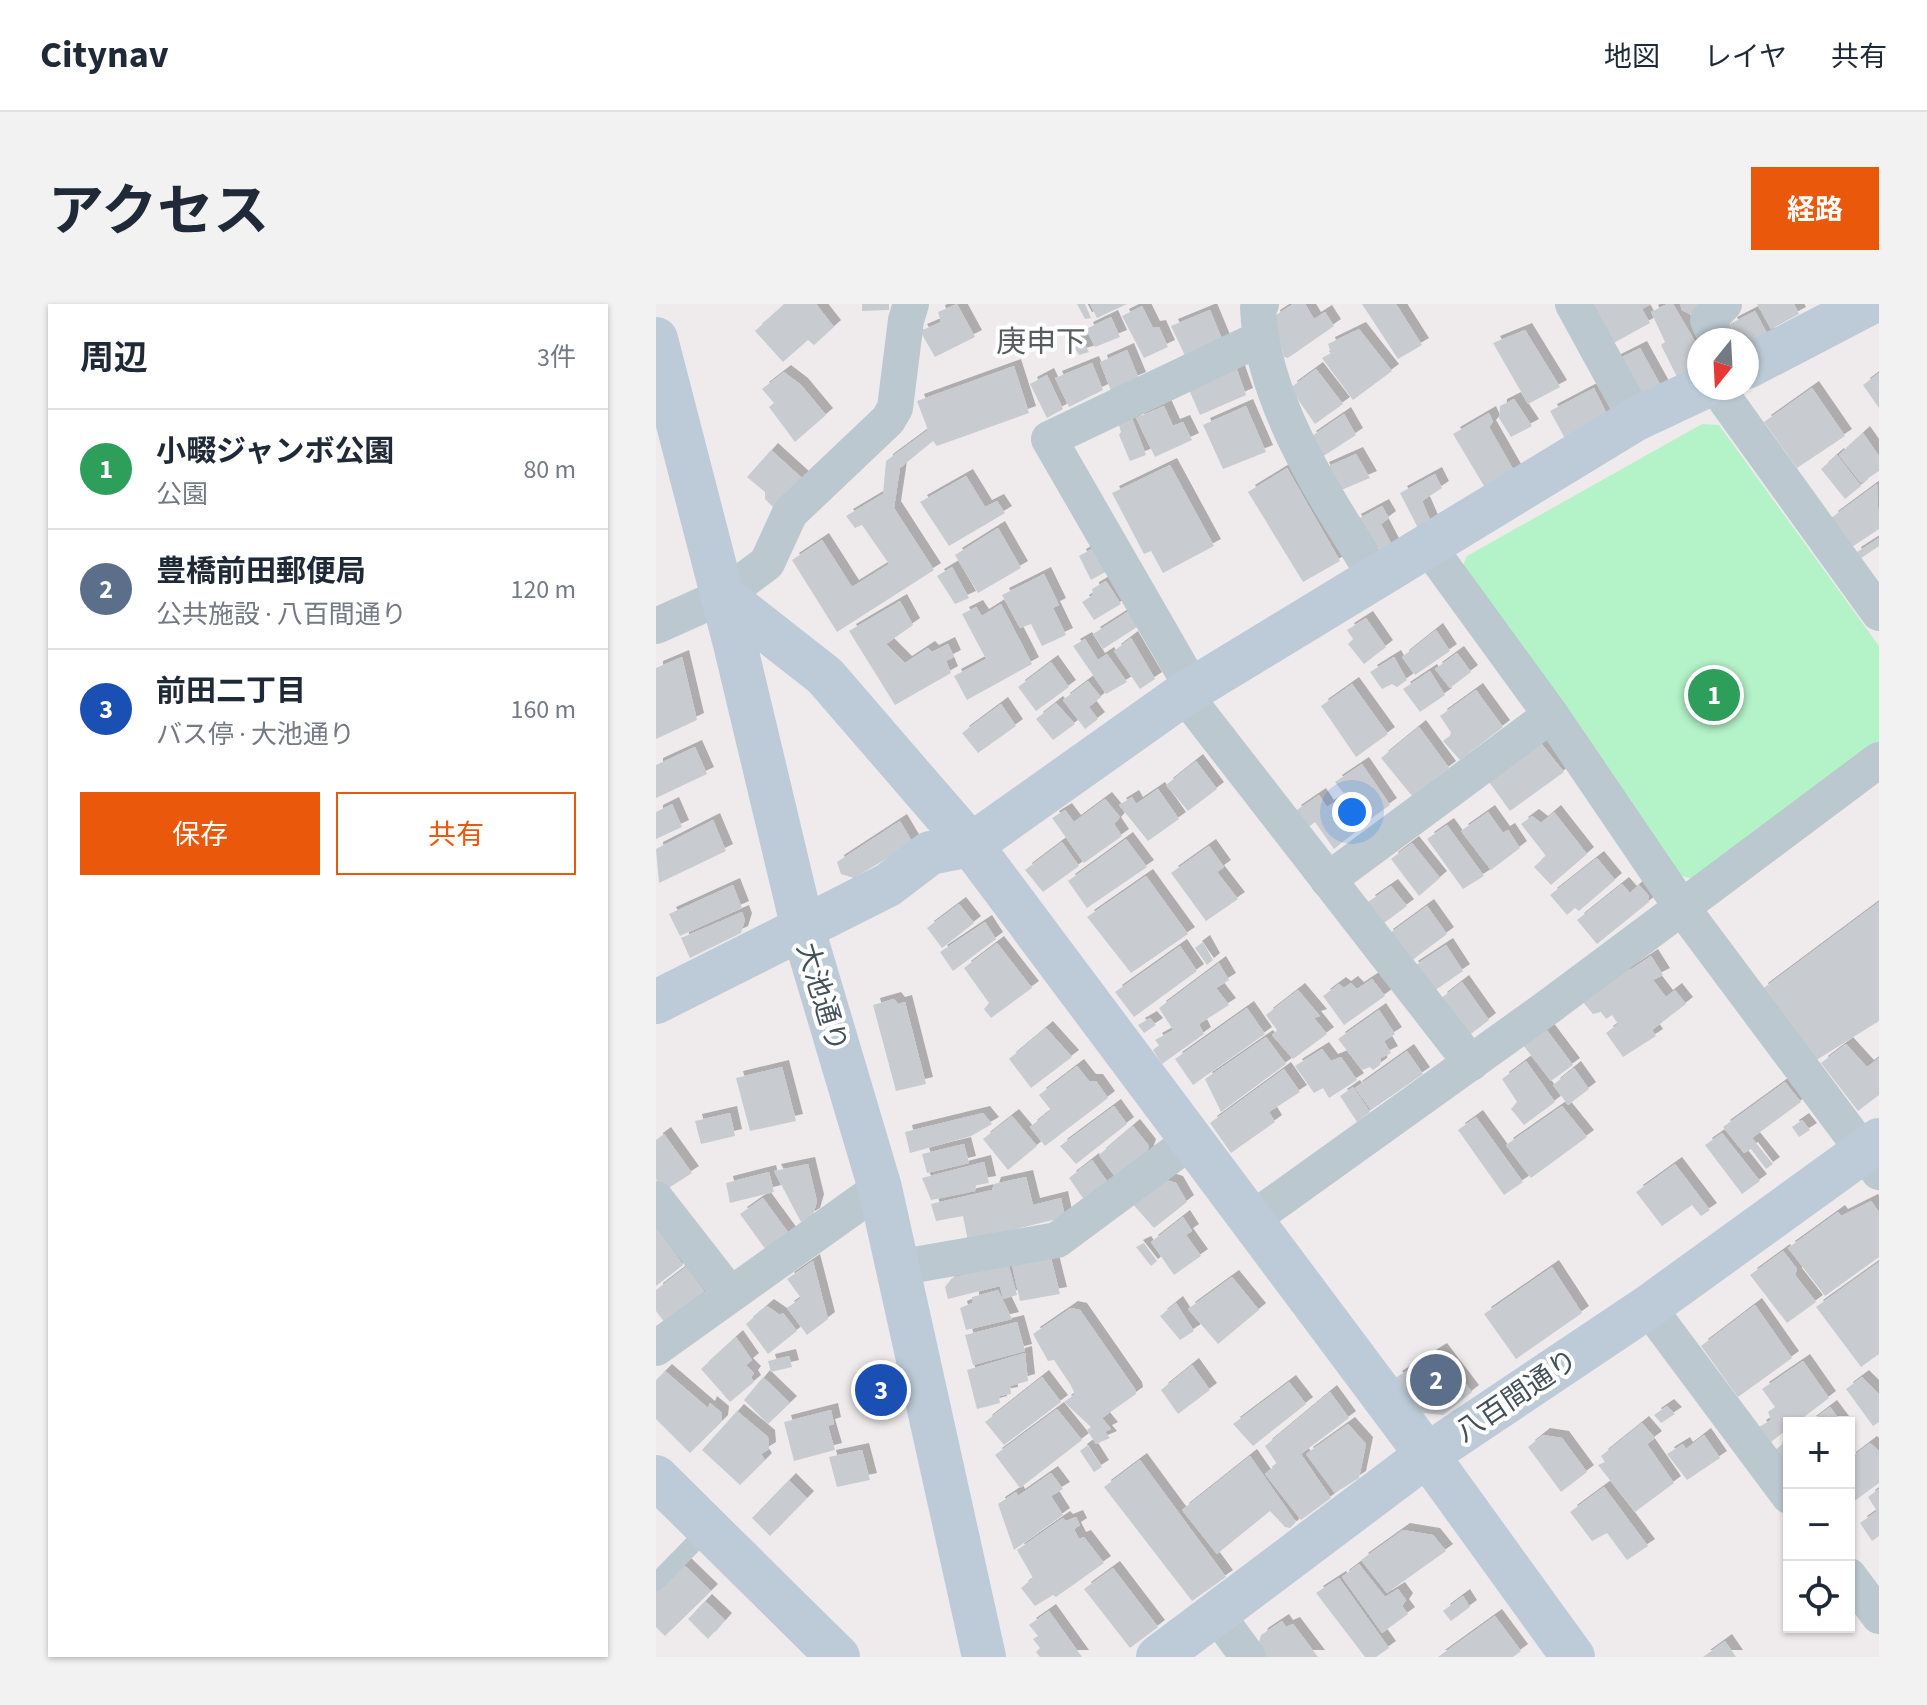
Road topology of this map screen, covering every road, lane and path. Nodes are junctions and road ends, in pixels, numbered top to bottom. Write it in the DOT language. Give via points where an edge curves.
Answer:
graph roads {
  1 [pos="911,304"];
  2 [pos="1573,304"];
  3 [pos="1724,304"];
  4 [pos="1868,304"];
  5 [pos="1260,322"];
  6 [pos="1712,328"];
  7 [pos="656,339"];
  8 [pos="1759,361"];
  9 [pos="1687,395"];
  10 [pos="1726,400"];
  11 [pos="1636,419"];
  12 [pos="1428,546"];
  13 [pos="1376,577"];
  14 [pos="723,596"];
  15 [pos="1879,613"];
  16 [pos="656,626"];
  17 [pos="1188,691"];
  18 [pos="1551,715"];
  19 [pos="1879,760"];
  20 [pos="971,845"];
  21 [pos="1328,880"];
  22 [pos="1680,905"];
  23 [pos="803,929"];
  24 [pos="656,1002"];
  25 [pos="1471,1063"];
  26 [pos="1192,1140"];
  27 [pos="1874,1154"];
  28 [pos="880,1188"];
  29 [pos="656,1199"];
  30 [pos="1251,1220"];
  31 [pos="897,1268"];
  32 [pos="730,1294"];
  33 [pos="1648,1307"];
  34 [pos="656,1348"];
  35 [pos="1427,1455"];
  36 [pos="656,1477"];
  37 [pos="1784,1489"];
  38 [pos="709,1528"];
  39 [pos="656,1582"];
  40 [pos="1855,1584"];
  41 [pos="1216,1613"];
  42 [pos="1879,1616"];
  43 [pos="838,1657"];
  44 [pos="984,1657"];
  45 [pos="1158,1657"];
  46 [pos="1248,1657"];
  47 [pos="1573,1657"];
  1 -- 14 [label="street" via="895,408 888,420 790,513 767,563"];
  2 -- 11 [label="street"];
  3 -- 6 [label="street" via="1708,320"];
  4 -- 8 [label="street"];
  5 -- 13 [label="street" via="1303,460"];
  5 -- 17 [label="street" via="1049,439"];
  7 -- 14 [label="street, 大池通り"];
  9 -- 11 [label="street"];
  10 -- 15 [label="street"];
  11 -- 12 [label="street"];
  12 -- 13 [label="street"];
  12 -- 18 [label="street"];
  13 -- 17 [label="street"];
  14 -- 16 [label="street"];
  14 -- 20 [label="street" via="825,676"];
  14 -- 23 [label="street, 大池通り"];
  17 -- 20 [label="street"];
  17 -- 21 [label="street"];
  18 -- 21 [label="street"];
  18 -- 22 [label="street"];
  19 -- 22 [label="street"];
  20 -- 23 [label="street" via="930,853 888,885"];
  20 -- 26 [label="street"];
  21 -- 25 [label="street"];
  22 -- 25 [label="street"];
  22 -- 27 [label="street"];
  23 -- 24 [label="street"];
  23 -- 28 [label="street, 大池通り"];
  25 -- 30 [label="street"];
  26 -- 30 [label="street"];
  26 -- 31 [label="street" via="1057,1240"];
  27 -- 33 [label="street, 八百間通り"];
  28 -- 31 [label="street, 大池通り"];
  28 -- 32 [label="street"];
  29 -- 32 [label="street"];
  30 -- 35 [label="street"];
  31 -- 44 [label="street, 大池通り"];
  32 -- 34 [label="street"];
  33 -- 35 [label="street, 八百間通り"];
  33 -- 37 [label="street"];
  35 -- 41 [label="street, 八百間通り"];
  35 -- 47 [label="street"];
  36 -- 38 [label="street"];
  38 -- 39 [label="lane"];
  38 -- 43 [label="street"];
  40 -- 42 [label="street"];
  41 -- 45 [label="street, 八百間通り"];
  41 -- 46 [label="street"];
}
